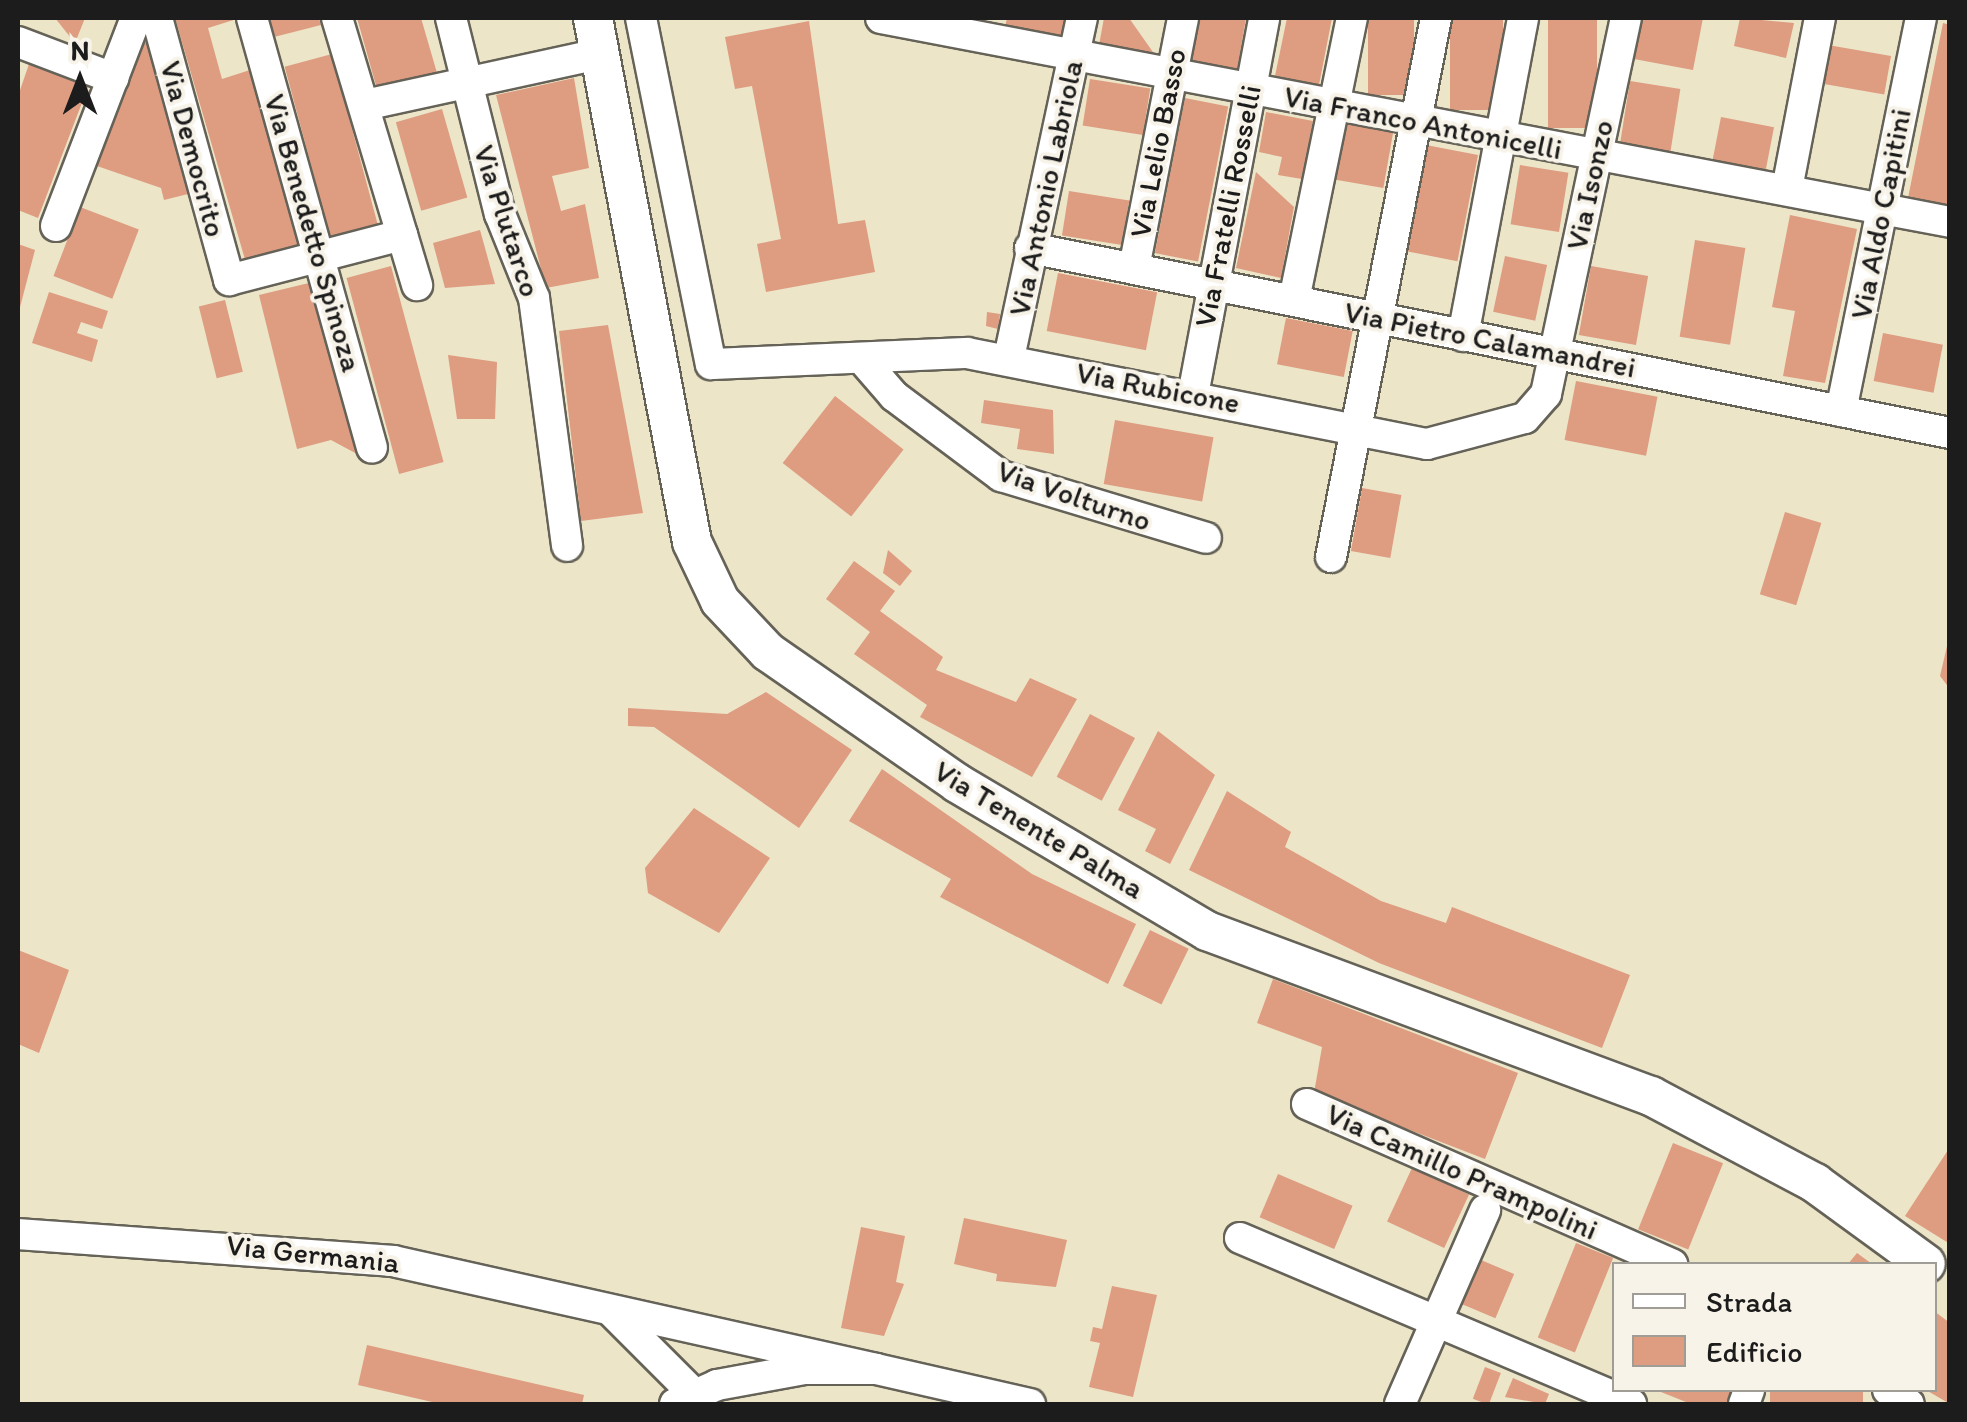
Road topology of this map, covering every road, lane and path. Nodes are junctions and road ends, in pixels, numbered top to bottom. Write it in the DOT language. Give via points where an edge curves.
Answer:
graph roads {
  1 [pos="136,18"];
  2 [pos="157,18"];
  3 [pos="252,18"];
  4 [pos="338,18"];
  5 [pos="451,18"];
  6 [pos="592,18"];
  7 [pos="642,18"];
  8 [pos="1082,18"];
  9 [pos="1183,18"];
  10 [pos="1264,18"];
  11 [pos="1352,18"];
  12 [pos="1436,18"];
  13 [pos="1523,18"];
  14 [pos="1626,18"];
  15 [pos="1820,18"];
  16 [pos="1921,18"];
  17 [pos="889,22"];
  18 [pos="987,29"];
  19 [pos="22,34"];
  20 [pos="600,54"];
  21 [pos="1074,57"];
  22 [pos="1172,74"];
  23 [pos="113,78"];
  24 [pos="466,84"];
  25 [pos="1250,88"];
  26 [pos="365,105"];
  27 [pos="1335,105"];
  28 [pos="1416,123"];
  29 [pos="1503,139"];
  30 [pos="1595,157"];
  31 [pos="1787,189"];
  32 [pos="1882,208"];
  33 [pos="1950,222"];
  34 [pos="56,226"];
  35 [pos="402,236"];
  36 [pos="1030,248"];
  37 [pos="321,256"];
  38 [pos="1134,268"];
  39 [pos="1213,284"];
  40 [pos="418,285"];
  41 [pos="1294,300"];
  42 [pos="1376,317"];
  43 [pos="1463,336"];
  44 [pos="1554,352"];
  45 [pos="1009,358"];
  46 [pos="862,359"];
  47 [pos="1193,395"];
  48 [pos="1841,411"];
  49 [pos="1354,429"];
  50 [pos="1950,433"];
  51 [pos="372,448"];
  52 [pos="1206,538"];
  53 [pos="566,546"];
  54 [pos="1331,558"];
  55 [pos="1307,1104"];
  56 [pos="1485,1210"];
  57 [pos="18,1234"];
  58 [pos="1240,1238"];
  59 [pos="1667,1262"];
  60 [pos="1923,1262"];
  61 [pos="605,1306"];
  62 [pos="1435,1319"];
  63 [pos="728,1334"];
  64 [pos="876,1369"];
  65 [pos="696,1395"];
  66 [pos="1030,1404"];
  67 [pos="1400,1404"];
  68 [pos="1631,1404"];
  1 -- 23 [label="street"];
  2 -- 37 [label="street, Via Democrito" via="230,280"];
  3 -- 37 [label="street, Via Benedetto Spinoza"];
  4 -- 26 [label="street"];
  5 -- 24 [label="street, Via Plutarco"];
  6 -- 20 [label="main road, Via Tenente Palma"];
  7 -- 46 [label="street, Via Rubicone" via="710,364"];
  8 -- 21 [label="street, Via Antonio Labriola"];
  9 -- 22 [label="street, Via Lelio Basso"];
  10 -- 25 [label="street, Via Fratelli Rosselli"];
  11 -- 27 [label="street"];
  12 -- 28 [label="street"];
  13 -- 29 [label="street"];
  14 -- 30 [label="street, Via Isonzo"];
  15 -- 31 [label="street"];
  16 -- 32 [label="street, Via Aldo Capitini"];
  17 -- 18 [label="street, Via Franco Antonicelli"];
  18 -- 21 [label="street, Via Franco Antonicelli"];
  19 -- 23 [label="street"];
  20 -- 24 [label="street"];
  20 -- 60 [label="main road, Via Tenente Palma" via="692,542 720,601 768,652 957,783 1206,931 1668,1104 1814,1182"];
  21 -- 22 [label="street, Via Franco Antonicelli"];
  21 -- 36 [label="street, Via Antonio Labriola"];
  22 -- 25 [label="street, Via Franco Antonicelli"];
  22 -- 38 [label="street, Via Lelio Basso"];
  23 -- 34 [label="street"];
  24 -- 26 [label="street"];
  24 -- 53 [label="street, Via Plutarco" via="500,214 534,298"];
  25 -- 27 [label="street, Via Franco Antonicelli"];
  25 -- 39 [label="street, Via Fratelli Rosselli"];
  26 -- 35 [label="street"];
  27 -- 28 [label="street, Via Franco Antonicelli"];
  27 -- 41 [label="street"];
  28 -- 29 [label="street, Via Franco Antonicelli"];
  28 -- 42 [label="street"];
  29 -- 30 [label="street, Via Franco Antonicelli"];
  29 -- 43 [label="street"];
  30 -- 31 [label="street, Via Franco Antonicelli"];
  30 -- 44 [label="street, Via Isonzo"];
  31 -- 32 [label="street, Via Franco Antonicelli"];
  32 -- 33 [label="street, Via Franco Antonicelli"];
  32 -- 48 [label="street, Via Aldo Capitini"];
  35 -- 37 [label="street"];
  35 -- 40 [label="street"];
  36 -- 38 [label="street, Via Pietro Calamandrei"];
  36 -- 45 [label="street, Via Antonio Labriola"];
  37 -- 51 [label="street, Via Benedetto Spinoza"];
  38 -- 39 [label="street, Via Pietro Calamandrei"];
  39 -- 41 [label="street, Via Pietro Calamandrei"];
  39 -- 47 [label="street, Via Fratelli Rosselli"];
  41 -- 42 [label="street, Via Pietro Calamandrei"];
  42 -- 43 [label="street, Via Pietro Calamandrei"];
  42 -- 49 [label="street"];
  43 -- 44 [label="street, Via Pietro Calamandrei"];
  44 -- 48 [label="street, Via Pietro Calamandrei"];
  44 -- 49 [label="street, Via Rubicone" via="1546,394 1524,418 1484,435 1428,444"];
  45 -- 46 [label="street, Via Rubicone"];
  45 -- 47 [label="street, Via Rubicone"];
  46 -- 52 [label="street, Via Volturno" via="894,396 1001,476"];
  47 -- 49 [label="street, Via Rubicone"];
  48 -- 50 [label="street, Via Pietro Calamandrei"];
  49 -- 54 [label="street"];
  55 -- 59 [label="street, Via Camillo Prampolini"];
  56 -- 62 [label="street"];
  57 -- 61 [label="street, Via Germania" via="363,1258"];
  58 -- 62 [label="street"];
  61 -- 63 [label="street, Via Germania"];
  61 -- 65 [label="street"];
  62 -- 67 [label="street"];
  62 -- 68 [label="street"];
  63 -- 64 [label="street, Via Germania"];
  63 -- 65 [label="street"];
  64 -- 65 [label="street" via="804,1369"];
  64 -- 66 [label="street"];
}
